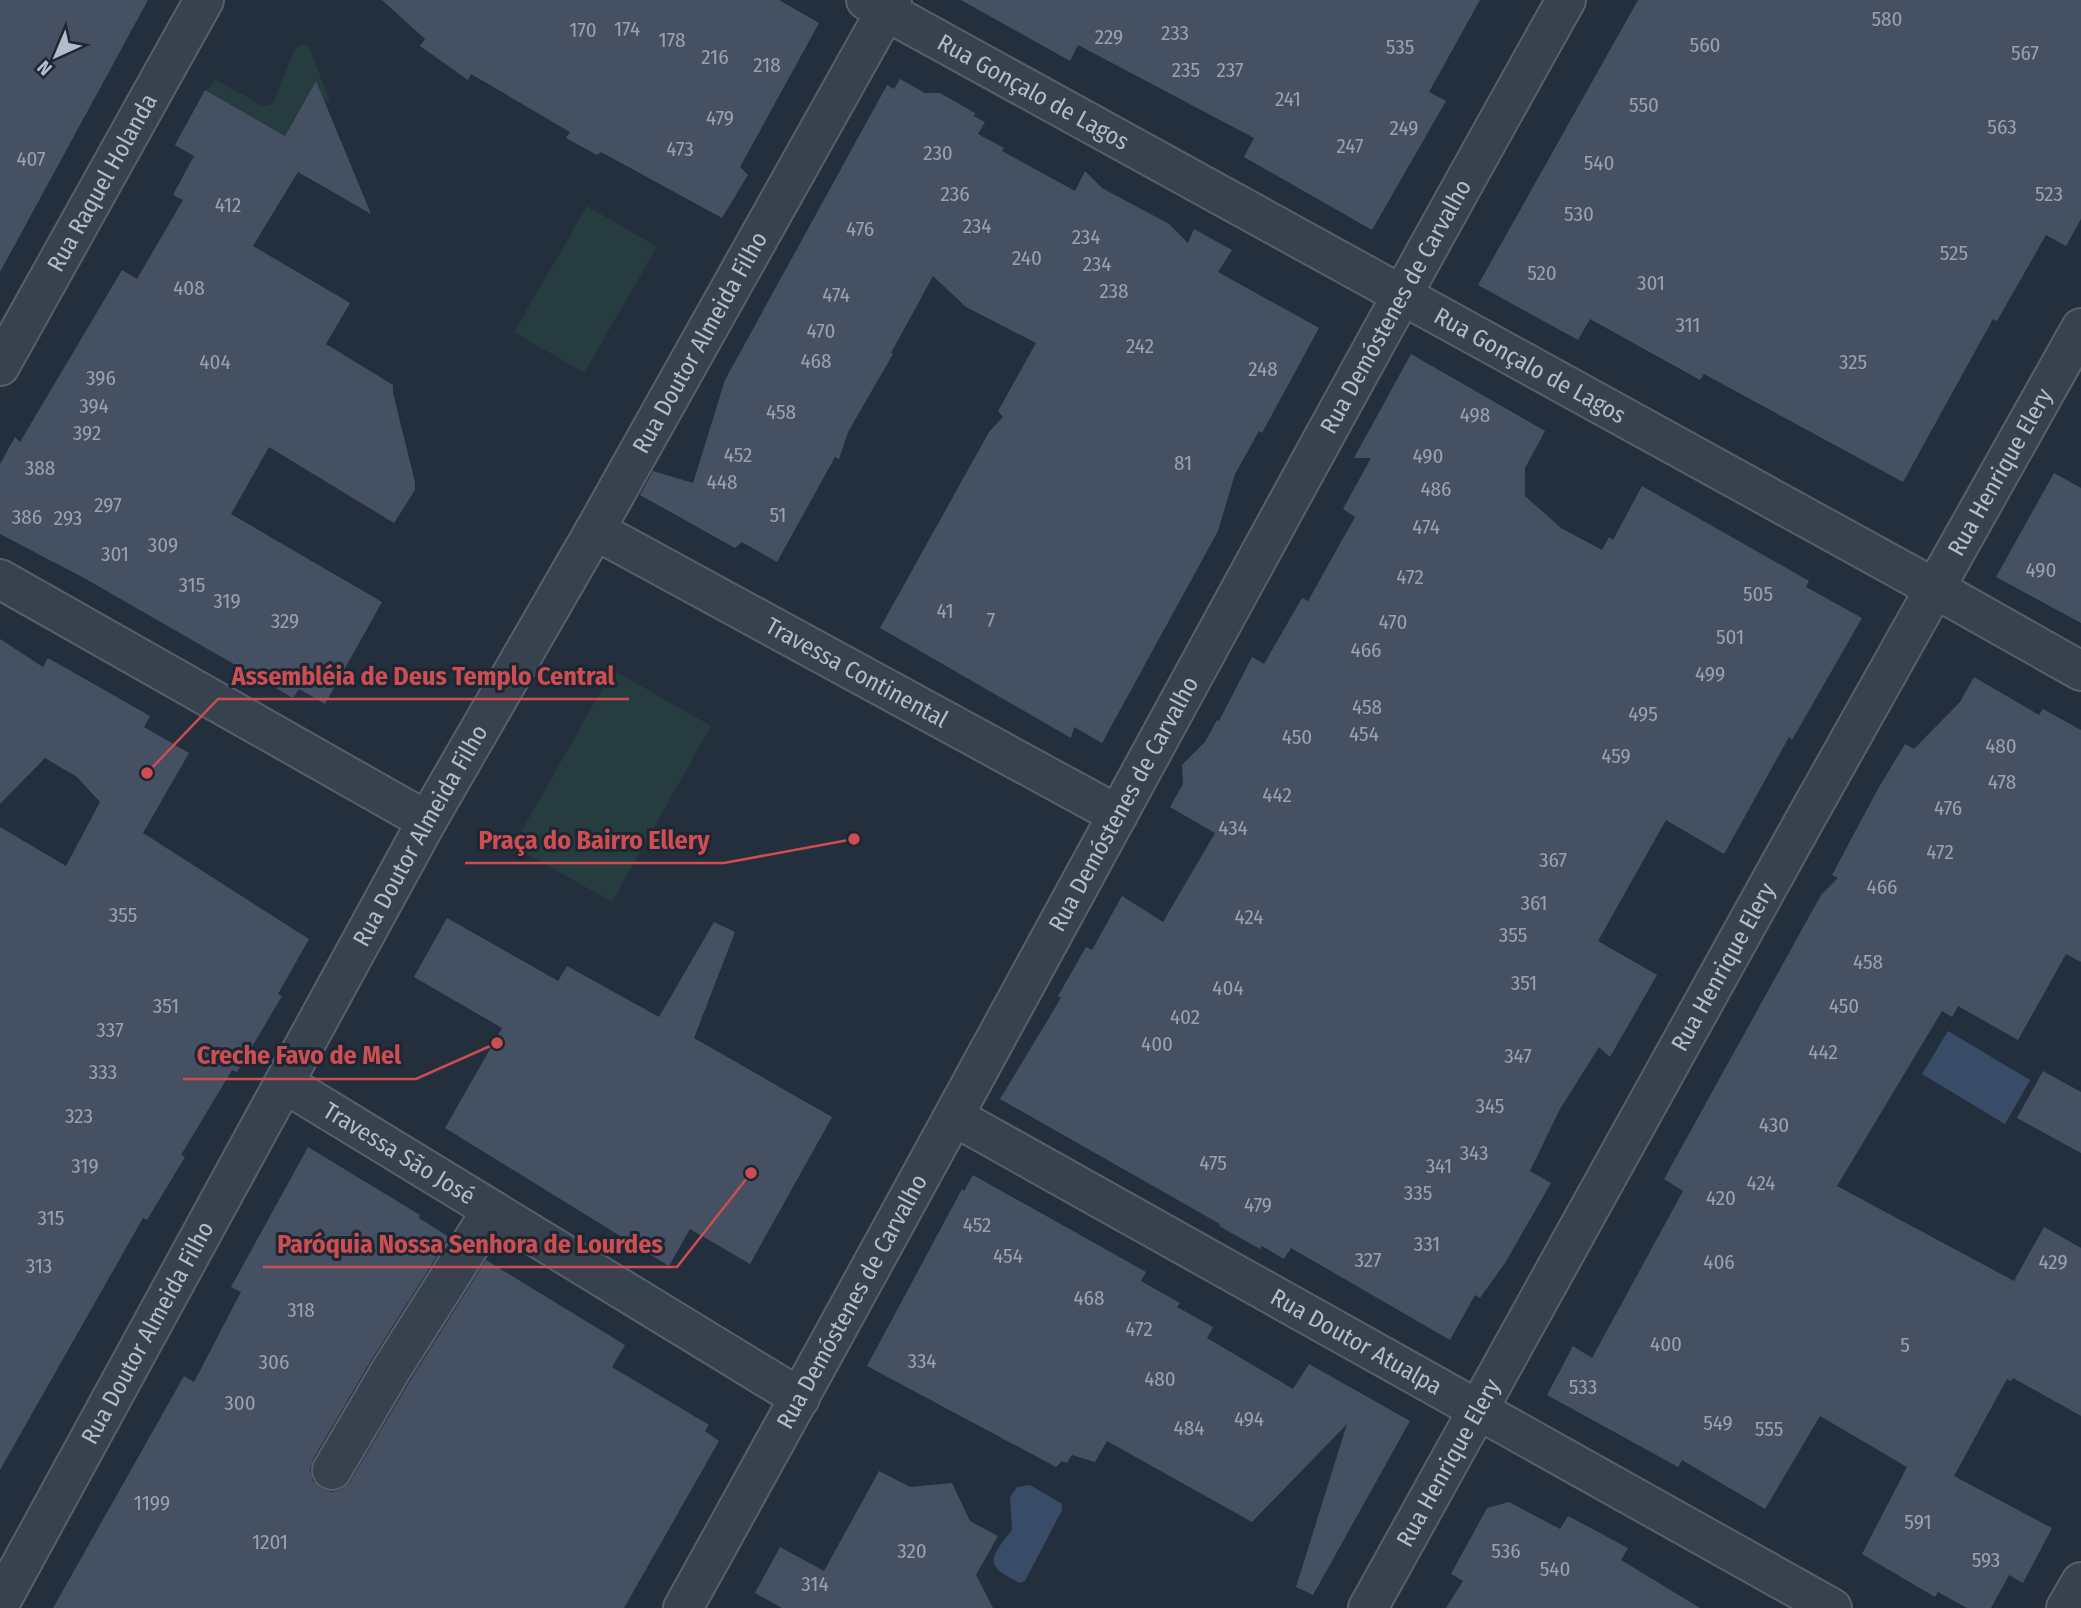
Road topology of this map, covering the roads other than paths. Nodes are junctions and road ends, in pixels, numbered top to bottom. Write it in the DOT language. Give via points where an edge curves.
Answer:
graph roads {
  1 [pos="204,0"];
  2 [pos="1566,0"];
  3 [pos="881,4"];
  4 [pos="1400,295"];
  5 [pos="2081,328"];
  6 [pos="0,366"];
  7 [pos="595,530"];
  8 [pos="0,579"];
  9 [pos="1934,587"];
  10 [pos="2081,671"];
  11 [pos="1118,815"];
  12 [pos="427,821"];
  13 [pos="284,1083"];
  14 [pos="955,1117"];
  15 [pos="492,1210"];
  16 [pos="800,1398"];
  17 [pos="1477,1411"];
  18 [pos="332,1470"];
  19 [pos="2081,1582"];
  20 [pos="0,1603"];
  21 [pos="683,1608"];
  22 [pos="1368,1608"];
  23 [pos="1832,1608"];
  24 [pos="2066,1608"];
  1 -- 6 [label="street, Rua Raquel Holanda"];
  2 -- 4 [label="street, Rua Demóstenes de Carvalho"];
  3 -- 4 [label="street, Rua Gonçalo de Lagos"];
  3 -- 7 [label="street, Rua Doutor Almeida Filho"];
  4 -- 9 [label="street, Rua Gonçalo de Lagos"];
  4 -- 11 [label="street, Rua Demóstenes de Carvalho"];
  5 -- 9 [label="street, Rua Henrique Elery"];
  7 -- 11 [label="street, Travessa Continental"];
  7 -- 12 [label="street, Rua Doutor Almeida Filho"];
  8 -- 12 [label="street"];
  9 -- 10 [label="street, Rua Gonçalo de Lagos"];
  9 -- 17 [label="street, Rua Henrique Elery"];
  11 -- 14 [label="street, Rua Demóstenes de Carvalho"];
  12 -- 13 [label="street, Rua Doutor Almeida Filho"];
  13 -- 15 [label="street, Travessa São José"];
  13 -- 20 [label="street, Rua Doutor Almeida Filho"];
  14 -- 16 [label="street, Rua Demóstenes de Carvalho"];
  14 -- 17 [label="street, Rua Doutor Atualpa"];
  15 -- 16 [label="street, Travessa São José"];
  15 -- 18 [label="street"];
  16 -- 21 [label="street, Rua Demóstenes de Carvalho"];
  17 -- 22 [label="street, Rua Henrique Elery"];
  17 -- 23 [label="street, Rua Doutor Atualpa"];
  19 -- 24 [label="street"];
}
